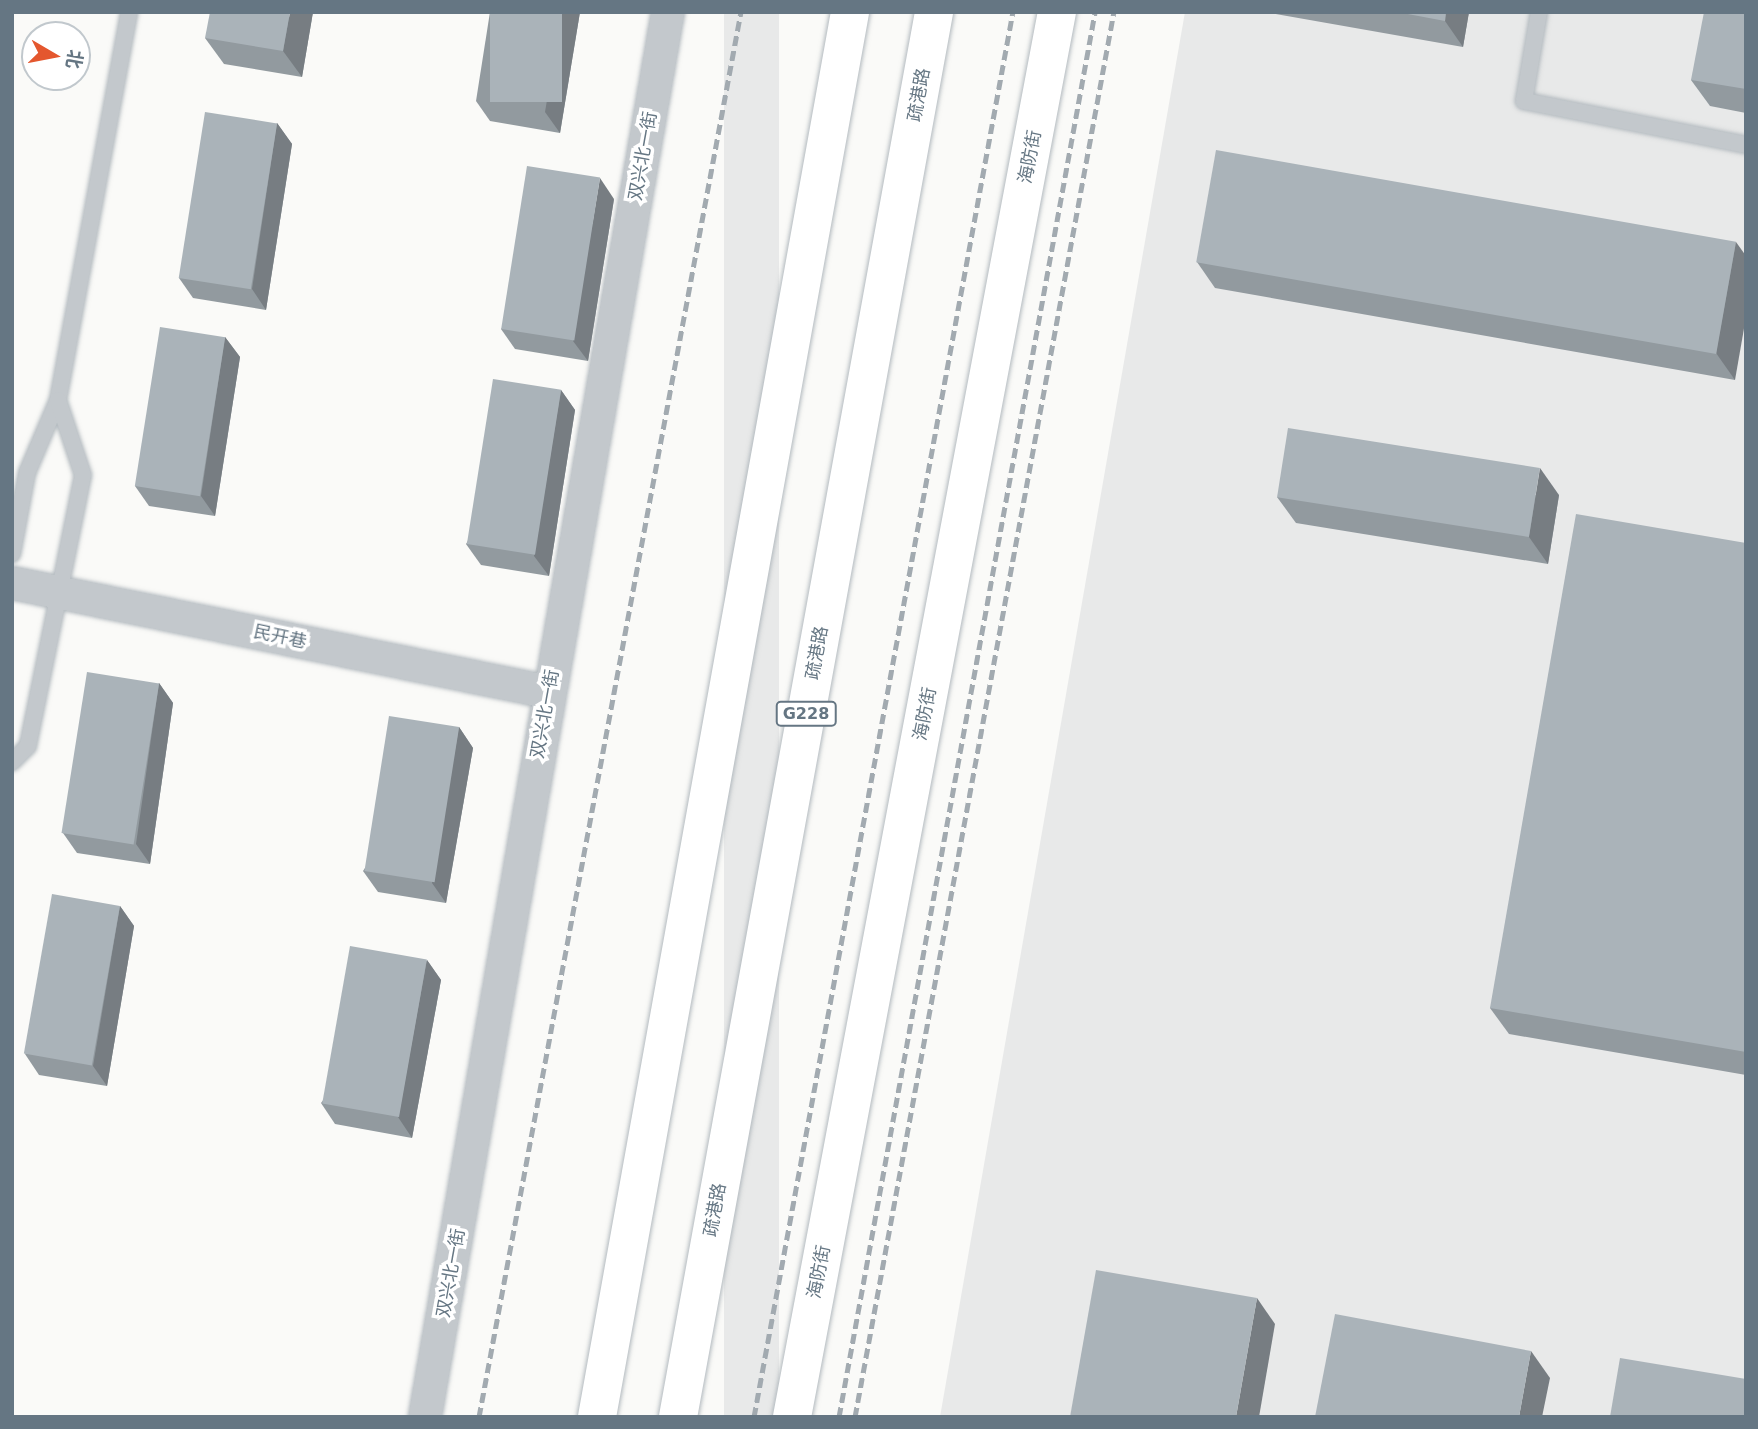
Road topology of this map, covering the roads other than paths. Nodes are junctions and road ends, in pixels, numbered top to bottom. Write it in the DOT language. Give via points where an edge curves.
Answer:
graph roads {
  1 [pos="129,12"];
  2 [pos="668,12"];
  3 [pos="850,12"];
  4 [pos="934,12"];
  5 [pos="1058,12"];
  6 [pos="1539,12"];
  7 [pos="1746,145"];
  8 [pos="58,400"];
  9 [pos="12,554"];
  10 [pos="12,583"];
  11 [pos="62,593"];
  12 [pos="548,692"];
  13 [pos="12,762"];
  14 [pos="425,1417"];
  15 [pos="597,1417"];
  16 [pos="678,1417"];
  17 [pos="792,1417"];
  1 -- 8 [label="lane"];
  2 -- 12 [label="street, 双兴北一街"];
  3 -- 15 [label="main road"];
  4 -- 16 [label="main road, 疏港路 / G228"];
  5 -- 17 [label="main road, 海防街"];
  6 -- 7 [label="lane" via="1524,101"];
  8 -- 9 [label="lane" via="27,473"];
  8 -- 11 [label="lane" via="83,475"];
  10 -- 11 [label="street, 民开巷"];
  11 -- 12 [label="street, 民开巷"];
  11 -- 13 [label="lane" via="28,746"];
  12 -- 14 [label="street, 双兴北一街"];
}
